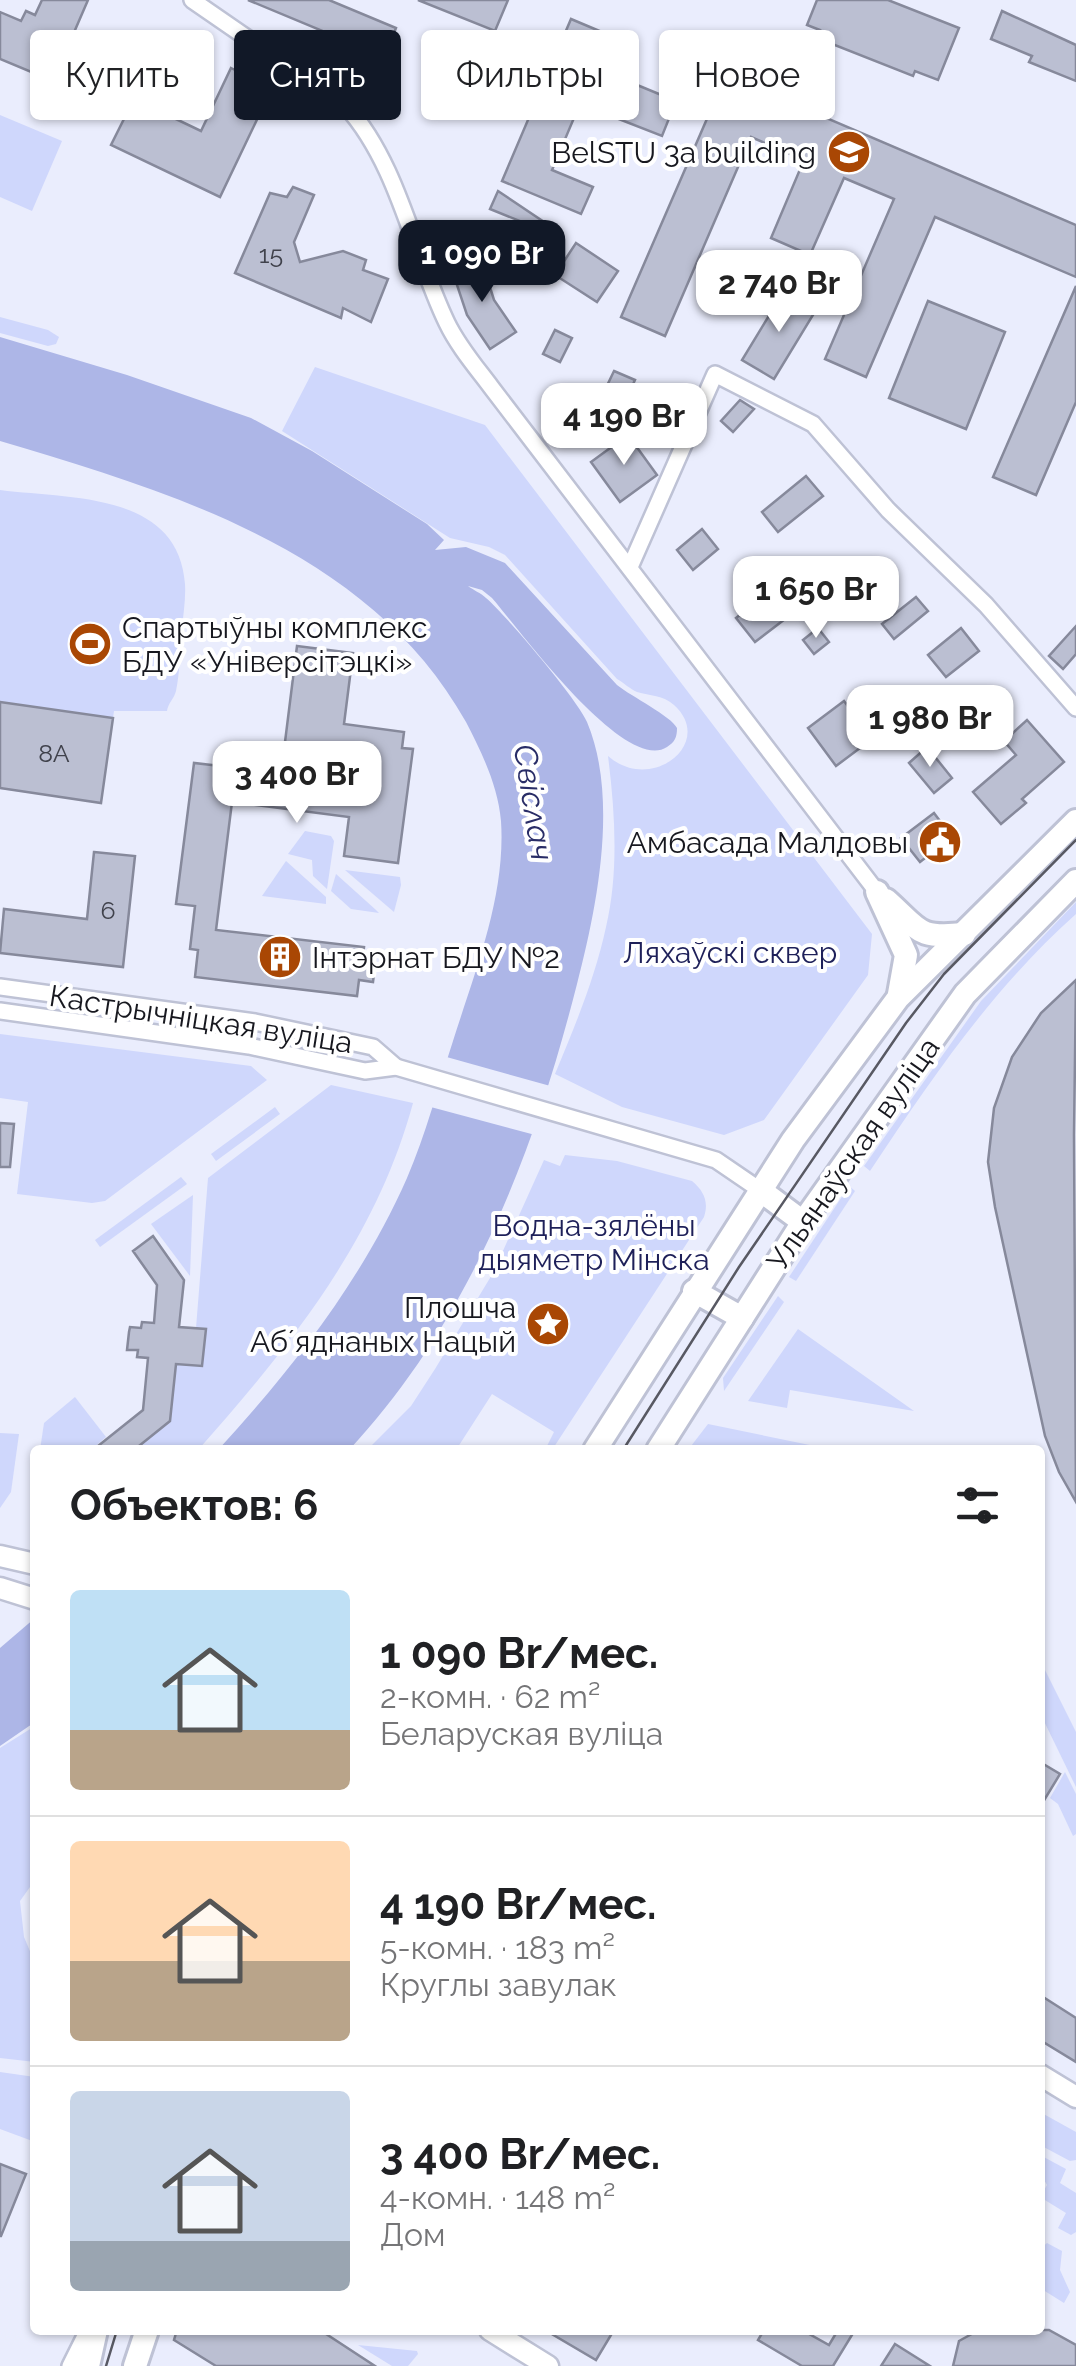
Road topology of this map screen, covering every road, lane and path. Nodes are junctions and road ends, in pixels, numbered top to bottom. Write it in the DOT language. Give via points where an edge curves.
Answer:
graph roads {
  1 [pos="192,0"];
  2 [pos="630,567"];
  3 [pos="1076,708"];
  4 [pos="1076,821"];
  5 [pos="1076,881"];
  6 [pos="878,892"];
  7 [pos="964,934"];
  8 [pos="0,987"];
  9 [pos="898,998"];
  10 [pos="0,1011"];
  11 [pos="396,1067"];
  12 [pos="760,1190"];
  13 [pos="803,1222"];
  14 [pos="694,1291"];
  15 [pos="742,1318"];
  16 [pos="598,1445"];
  17 [pos="661,1445"];
  18 [pos="3,1563"];
  19 [pos="30,1564"];
  20 [pos="1045,2078"];
  21 [pos="1076,2096"];
  22 [pos="86,2335"];
  23 [pos="95,2335"];
  24 [pos="145,2335"];
  25 [pos="498,2335"];
  26 [pos="70,2366"];
  27 [pos="88,2366"];
  28 [pos="134,2366"];
  29 [pos="548,2366"];
  1 -- 2 [label="street" via="346,106 364,128 448,326"];
  2 -- 3 [label="street" via="715,374 813,424"];
  2 -- 6 [label="street"];
  4 -- 7 [label="main road, Ульянаўская вуліца"];
  5 -- 13 [label="main road, Ульянаўская вуліца" via="965,994"];
  6 -- 7 [label="main road" via="920,933"];
  6 -- 9 [label="main road" via="906,955"];
  7 -- 9 [label="main road, Ульянаўская вуліца"];
  8 -- 11 [label="street, Кастрычніцкая вуліца" via="255,1022 374,1047"];
  9 -- 12 [label="main road, Ульянаўская вуліца"];
  10 -- 11 [label="street, Кастрычніцкая вуліца" via="249,1046 365,1071"];
  11 -- 12 [label="street, Кастрычніцкая вуліца" via="716,1160"];
  12 -- 13 [label="main road"];
  12 -- 14 [label="main road, Ульянаўская вуліца"];
  13 -- 15 [label="main road, Ульянаўская вуліца"];
  14 -- 15 [label="main road"];
  14 -- 16 [label="main road, Ульянаўская вуліца"];
  15 -- 17 [label="main road, Ульянаўская вуліца"];
  18 -- 19 [label="main road"];
  20 -- 21 [label="main road"];
  22 -- 26 [label="street"];
  23 -- 27 [label="main road"];
  24 -- 28 [label="main road"];
  25 -- 29 [label="main road"];
}
